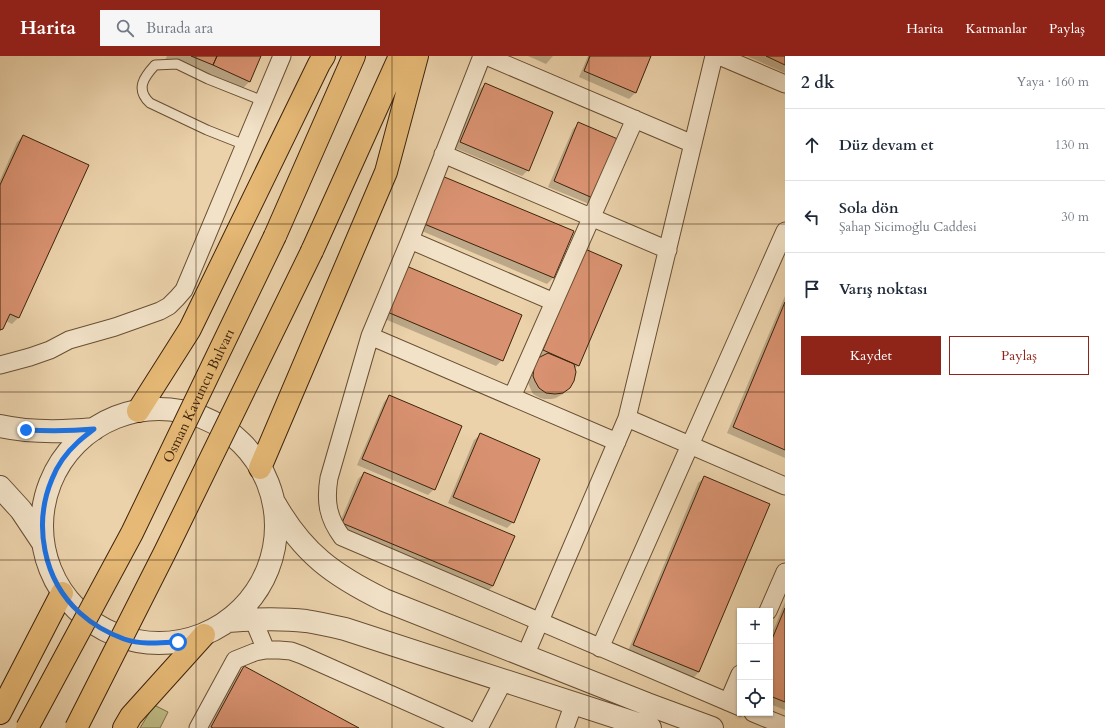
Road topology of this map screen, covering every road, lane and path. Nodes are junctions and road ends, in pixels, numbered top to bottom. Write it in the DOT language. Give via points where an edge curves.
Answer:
graph roads {
  1 [pos="282,56"];
  2 [pos="324,56"];
  3 [pos="354,56"];
  4 [pos="400,56"];
  5 [pos="417,56"];
  6 [pos="482,56"];
  7 [pos="486,56"];
  8 [pos="714,56"];
  9 [pos="719,56"];
  10 [pos="156,60"];
  11 [pos="785,84"];
  12 [pos="263,101"];
  13 [pos="635,119"];
  14 [pos="245,144"];
  15 [pos="693,144"];
  16 [pos="444,154"];
  17 [pos="591,218"];
  18 [pos="785,231"];
  19 [pos="410,240"];
  20 [pos="668,250"];
  21 [pos="554,302"];
  22 [pos="370,336"];
  23 [pos="0,365"];
  24 [pos="512,397"];
  25 [pos="138,411"];
  26 [pos="628,418"];
  27 [pos="0,426"];
  28 [pos="94,429"];
  29 [pos="618,442"];
  30 [pos="690,445"];
  31 [pos="260,468"];
  32 [pos="785,486"];
  33 [pos="0,487"];
  34 [pos="273,502"];
  35 [pos="43,543"];
  36 [pos="785,572"];
  37 [pos="62,593"];
  38 [pos="769,608"];
  39 [pos="253,619"];
  40 [pos="228,621"];
  41 [pos="540,622"];
  42 [pos="204,635"];
  43 [pos="600,648"];
  44 [pos="266,650"];
  45 [pos="525,656"];
  46 [pos="504,680"];
  47 [pos="739,680"];
  48 [pos="574,703"];
  49 [pos="734,705"];
  50 [pos="0,713"];
  51 [pos="761,716"];
  52 [pos="646,719"];
  53 [pos="785,726"];
  54 [pos="27,728"];
  55 [pos="76,728"];
  56 [pos="124,728"];
  57 [pos="198,728"];
  58 [pos="466,728"];
  59 [pos="478,728"];
  60 [pos="565,728"];
  61 [pos="712,728"];
  1 -- 12 [label="street"];
  2 -- 25 [label="highway" via="190,329"];
  3 -- 54 [label="highway, Osman Kavuncu Bulvarı, bridge" via="275,236 132,533"];
  4 -- 55 [label="highway, bridge" via="312,251"];
  5 -- 31 [label="highway" via="386,172"];
  6 -- 16 [label="street"];
  7 -- 13 [label="street"];
  8 -- 15 [label="street"];
  9 -- 11 [label="street"];
  10 -- 12 [label="lane" via="177,64"];
  10 -- 14 [label="lane" via="142,87 145,98 150,103 207,130"];
  12 -- 14 [label="street"];
  13 -- 15 [label="street"];
  13 -- 17 [label="street"];
  14 -- 23 [label="street" via="184,290 169,306 115,327 69,340 30,358"];
  15 -- 20 [label="street"];
  16 -- 17 [label="street"];
  16 -- 19 [label="street"];
  17 -- 20 [label="street"];
  17 -- 21 [label="street"];
  18 -- 30 [label="street"];
  19 -- 21 [label="street"];
  19 -- 22 [label="street"];
  20 -- 26 [label="street"];
  21 -- 24 [label="street"];
  22 -- 24 [label="street"];
  22 -- 41 [label="street" via="327,488 328,508 336,528 342,537"];
  24 -- 29 [label="street"];
  25 -- 28 [label="street" via="115,418"];
  25 -- 31 [label="street" via="166,409 195,415 221,427 243,445"];
  26 -- 29 [label="street"];
  26 -- 30 [label="street"];
  27 -- 28 [label="street" via="49,431"];
  28 -- 35 [label="street" via="77,442 52,478 45,499"];
  29 -- 41 [label="street"];
  30 -- 32 [label="street"];
  30 -- 43 [label="street"];
  31 -- 34 [label="street"];
  33 -- 35 [label="street" via="21,510"];
  34 -- 40 [label="street" via="276,529 272,556 265,575 247,603"];
  34 -- 45 [label="street" via="304,546 344,580 384,600"];
  35 -- 37 [label="street" via="50,569"];
  36 -- 38 [label="street"];
  37 -- 42 [label="street" via="80,613 101,629 126,639 152,644 178,642"];
  37 -- 50 [label="highway"];
  39 -- 40 [label="street"];
  39 -- 44 [label="street"];
  39 -- 46 [label="street" via="305,621 345,629"];
  40 -- 42 [label="street"];
  41 -- 43 [label="street"];
  41 -- 45 [label="street"];
  42 -- 56 [label="highway" via="131,716"];
  43 -- 49 [label="street"];
  44 -- 57 [label="street" via="250,653 235,660"];
  44 -- 58 [label="street" via="291,651 302,655"];
  45 -- 52 [label="street"];
  46 -- 48 [label="street"];
  46 -- 59 [label="street"];
  47 -- 49 [label="street"];
  48 -- 52 [label="street"];
  48 -- 60 [label="street"];
  51 -- 53 [label="street"];
  52 -- 61 [label="street"];
}
